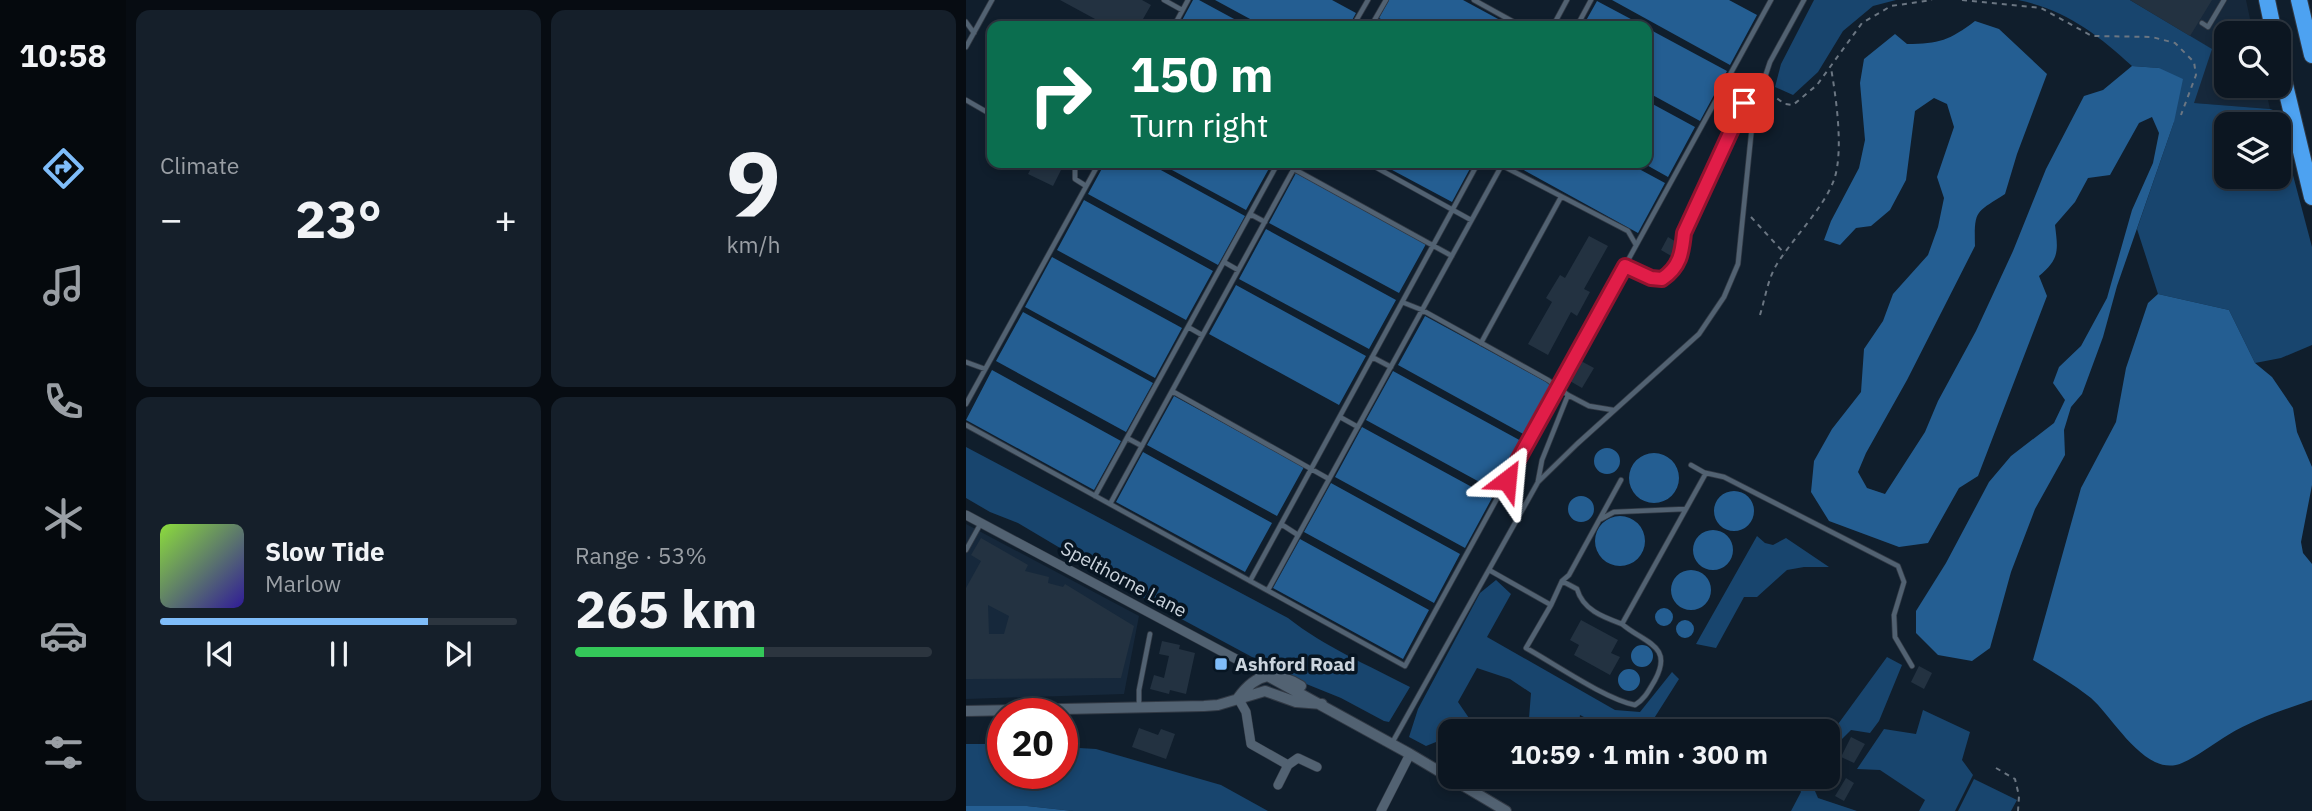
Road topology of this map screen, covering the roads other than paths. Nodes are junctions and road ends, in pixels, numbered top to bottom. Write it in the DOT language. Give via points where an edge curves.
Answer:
graph roads {
  1 [pos="992,0"];
  2 [pos="1164,0"];
  3 [pos="1188,0"];
  4 [pos="1368,0"];
  5 [pos="1386,0"];
  6 [pos="1474,0"];
  7 [pos="1567,0"];
  8 [pos="1591,0"];
  9 [pos="1771,0"];
  10 [pos="1804,0"];
  11 [pos="2224,0"];
  12 [pos="2267,0"];
  13 [pos="2299,0"];
  14 [pos="1182,10"];
  15 [pos="1357,20"];
  16 [pos="1176,21"];
  17 [pos="1373,21"];
  18 [pos="1512,21"];
  19 [pos="1556,21"];
  20 [pos="1580,21"];
  21 [pos="2271,21"];
  22 [pos="966,22"];
  23 [pos="2202,23"];
  24 [pos="974,33"];
  25 [pos="966,47"];
  26 [pos="2312,55"];
  27 [pos="1762,89"];
  28 [pos="2288,98"];
  29 [pos="966,100"];
  30 [pos="987,112"];
  31 [pos="1075,168"];
  32 [pos="1096,168"];
  33 [pos="1278,168"];
  34 [pos="1377,168"];
  35 [pos="1475,168"];
  36 [pos="1500,168"];
  37 [pos="1509,168"];
  38 [pos="1294,169"];
  39 [pos="1086,186"];
  40 [pos="1561,197"];
  41 [pos="2312,197"];
  42 [pos="1453,210"];
  43 [pos="1250,214"];
  44 [pos="1471,220"];
  45 [pos="1265,222"];
  46 [pos="1434,245"];
  47 [pos="1636,245"];
  48 [pos="1452,256"];
  49 [pos="1224,262"];
  50 [pos="1625,266"];
  51 [pos="1238,270"];
  52 [pos="1402,302"];
  53 [pos="1422,310"];
  54 [pos="1188,327"];
  55 [pos="1202,336"];
  56 [pos="1481,343"];
  57 [pos="1372,357"];
  58 [pos="966,362"];
  59 [pos="1391,367"];
  60 [pos="985,369"];
  61 [pos="1559,386"];
  62 [pos="1172,391"];
  63 [pos="1568,395"];
  64 [pos="966,404"];
  65 [pos="1614,410"];
  66 [pos="1340,417"];
  67 [pos="966,425"];
  68 [pos="1358,427"];
  69 [pos="1127,438"];
  70 [pos="1142,446"];
  71 [pos="1691,465"];
  72 [pos="1311,468"];
  73 [pos="1706,473"];
  74 [pos="1329,479"];
  75 [pos="1621,480"];
  76 [pos="1538,482"];
  77 [pos="1095,496"];
  78 [pos="1110,504"];
  79 [pos="1685,509"];
  80 [pos="966,515"];
  81 [pos="1598,522"];
  82 [pos="981,523"];
  83 [pos="1281,524"];
  84 [pos="1298,535"];
  85 [pos="966,550"];
  86 [pos="1489,570"];
  87 [pos="1250,581"];
  88 [pos="1562,581"];
  89 [pos="1268,590"];
  90 [pos="1550,605"];
  91 [pos="1622,624"];
  92 [pos="1150,634"];
  93 [pos="1912,666"];
  94 [pos="1266,675"];
  95 [pos="1238,698"];
  96 [pos="1322,704"];
  97 [pos="1139,708"];
  98 [pos="966,711"];
  99 [pos="1391,743"];
  100 [pos="1410,754"];
  101 [pos="1288,765"];
  102 [pos="1317,767"];
  103 [pos="1278,785"];
  104 [pos="1381,811"];
  105 [pos="1506,811"];
  1 -- 24 [label="lane"];
  2 -- 14 [label="lane"];
  3 -- 14 [label="lane"];
  4 -- 15 [label="lane"];
  5 -- 17 [label="lane"];
  6 -- 18 [label="lane"];
  7 -- 19 [label="lane"];
  8 -- 20 [label="lane"];
  9 -- 47 [label="lane"];
  10 -- 27 [label="lane" via="1770,62"];
  11 -- 23 [label="lane" via="2208,27"];
  12 -- 21 [label="highway"];
  13 -- 26 [label="highway"];
  14 -- 16 [label="lane"];
  22 -- 24 [label="lane"];
  24 -- 25 [label="lane"];
  27 -- 50 [label="lane" via="1744,103 1684,233 1682,256 1672,272 1662,279 1651,278"];
  27 -- 65 [label="lane" via="1752,126 1738,264 1724,297 1699,334"];
  28 -- 41 [label="highway"];
  29 -- 30 [label="lane"];
  31 -- 39 [label="lane" via="1075,179"];
  32 -- 39 [label="lane"];
  33 -- 43 [label="lane"];
  34 -- 42 [label="lane"];
  35 -- 42 [label="lane"];
  36 -- 44 [label="lane"];
  37 -- 40 [label="lane"];
  38 -- 45 [label="lane"];
  38 -- 46 [label="lane"];
  39 -- 60 [label="lane"];
  40 -- 47 [label="lane" via="1628,232"];
  40 -- 56 [label="lane"];
  42 -- 44 [label="lane"];
  42 -- 46 [label="lane"];
  43 -- 45 [label="lane"];
  43 -- 49 [label="lane"];
  44 -- 48 [label="lane"];
  45 -- 51 [label="lane"];
  46 -- 48 [label="lane"];
  46 -- 52 [label="lane"];
  47 -- 50 [label="lane"];
  48 -- 53 [label="lane"];
  49 -- 51 [label="lane"];
  49 -- 54 [label="lane"];
  50 -- 61 [label="lane"];
  51 -- 55 [label="lane"];
  52 -- 53 [label="lane"];
  52 -- 57 [label="lane"];
  53 -- 56 [label="lane"];
  53 -- 59 [label="lane"];
  54 -- 55 [label="lane"];
  54 -- 69 [label="lane"];
  55 -- 62 [label="lane"];
  56 -- 61 [label="lane"];
  57 -- 59 [label="lane"];
  57 -- 66 [label="lane"];
  58 -- 60 [label="lane"];
  59 -- 68 [label="lane"];
  60 -- 64 [label="lane"];
  61 -- 63 [label="lane"];
  61 -- 89 [label="lane" via="1405,667"];
  62 -- 70 [label="lane"];
  62 -- 72 [label="lane"];
  63 -- 65 [label="lane" via="1589,406"];
  63 -- 76 [label="lane"];
  65 -- 76 [label="lane"];
  66 -- 68 [label="lane"];
  66 -- 72 [label="lane"];
  67 -- 77 [label="lane"];
  68 -- 74 [label="lane"];
  69 -- 70 [label="lane"];
  69 -- 77 [label="lane"];
  70 -- 78 [label="lane"];
  71 -- 73 [label="lane"];
  72 -- 74 [label="lane"];
  72 -- 83 [label="lane"];
  73 -- 79 [label="lane"];
  73 -- 93 [label="lane" via="1724,477 1898,566 1904,582 1894,615 1895,638"];
  74 -- 84 [label="lane"];
  75 -- 81 [label="lane"];
  76 -- 86 [label="lane"];
  77 -- 78 [label="lane"];
  78 -- 87 [label="lane"];
  79 -- 81 [label="lane" via="1614,512"];
  79 -- 91 [label="lane"];
  80 -- 82 [label="street, Spelthorne Lane"];
  81 -- 88 [label="lane"];
  82 -- 85 [label="lane"];
  82 -- 94 [label="street, Spelthorne Lane"];
  83 -- 84 [label="lane"];
  83 -- 87 [label="lane"];
  84 -- 89 [label="lane"];
  86 -- 90 [label="lane"];
  86 -- 99 [label="lane"];
  87 -- 89 [label="lane"];
  88 -- 90 [label="lane"];
  88 -- 91 [label="lane" via="1577,589 1580,599 1598,616"];
  90 -- 91 [label="lane" via="1526,648 1635,705 1643,700 1662,666 1661,655 1655,645"];
  92 -- 97 [label="lane"];
  94 -- 95 [label="street"];
  94 -- 96 [label="street" via="1295,683"];
  95 -- 96 [label="street" via="1265,691 1296,702"];
  95 -- 97 [label="street" via="1218,705"];
  95 -- 101 [label="street" via="1246,712 1251,744"];
  96 -- 99 [label="street"];
  97 -- 98 [label="street"];
  99 -- 100 [label="street"];
  100 -- 104 [label="street"];
  100 -- 105 [label="street"];
  101 -- 102 [label="street" via="1298,758"];
  101 -- 103 [label="street"];
}
